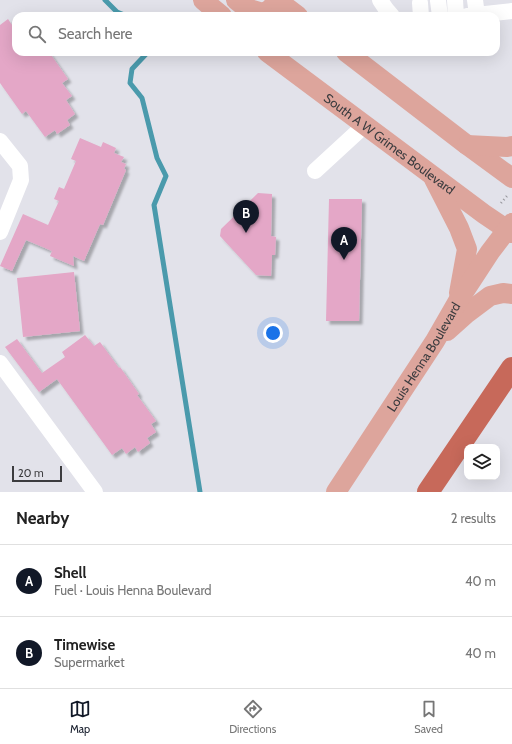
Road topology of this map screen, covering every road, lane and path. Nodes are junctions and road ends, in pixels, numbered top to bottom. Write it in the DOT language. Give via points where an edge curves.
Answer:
graph roads {
  1 [pos="203,0"];
  2 [pos="236,0"];
  3 [pos="278,0"];
  4 [pos="380,0"];
  5 [pos="455,0"];
  6 [pos="501,8"];
  7 [pos="473,10"];
  8 [pos="217,12"];
  9 [pos="260,12"];
  10 [pos="265,12"];
  11 [pos="293,12"];
  12 [pos="389,12"];
  13 [pos="456,12"];
  14 [pos="272,56"];
  15 [pos="351,56"];
  16 [pos="365,125"];
  17 [pos="0,141"];
  18 [pos="467,145"];
  19 [pos="512,146"];
  20 [pos="316,171"];
  21 [pos="432,176"];
  22 [pos="509,187"];
  23 [pos="499,206"];
  24 [pos="510,229"];
  25 [pos="0,232"];
  26 [pos="512,294"];
  27 [pos="458,301"];
  28 [pos="435,341"];
  29 [pos="0,363"];
  30 [pos="512,368"];
  31 [pos="95,492"];
  32 [pos="336,492"];
  33 [pos="428,492"];
  1 -- 8 [label="main road"];
  2 -- 9 [label="main road" via="246,8"];
  3 -- 10 [label="main road"];
  3 -- 11 [label="main road"];
  4 -- 12 [label="lane"];
  5 -- 13 [label="lane"];
  6 -- 7 [label="lane"];
  14 -- 16 [label="main road, South A W Grimes Boulevard"];
  15 -- 18 [label="main road"];
  16 -- 20 [label="lane"];
  16 -- 21 [label="main road, South A W Grimes Boulevard"];
  17 -- 25 [label="lane" via="20,166 21,180"];
  18 -- 19 [label="main road"];
  18 -- 22 [label="main road"];
  21 -- 24 [label="main road, South A W Grimes Boulevard" via="484,214"];
  21 -- 27 [label="main road" via="467,249"];
  22 -- 23 [label="path"];
  24 -- 27 [label="main road, Louis Henna Boulevard" via="490,252"];
  26 -- 28 [label="main road" via="490,296"];
  27 -- 28 [label="main road, Louis Henna Boulevard"];
  28 -- 32 [label="main road, Louis Henna Boulevard"];
  29 -- 31 [label="lane"];
  30 -- 33 [label="highway"];
}
